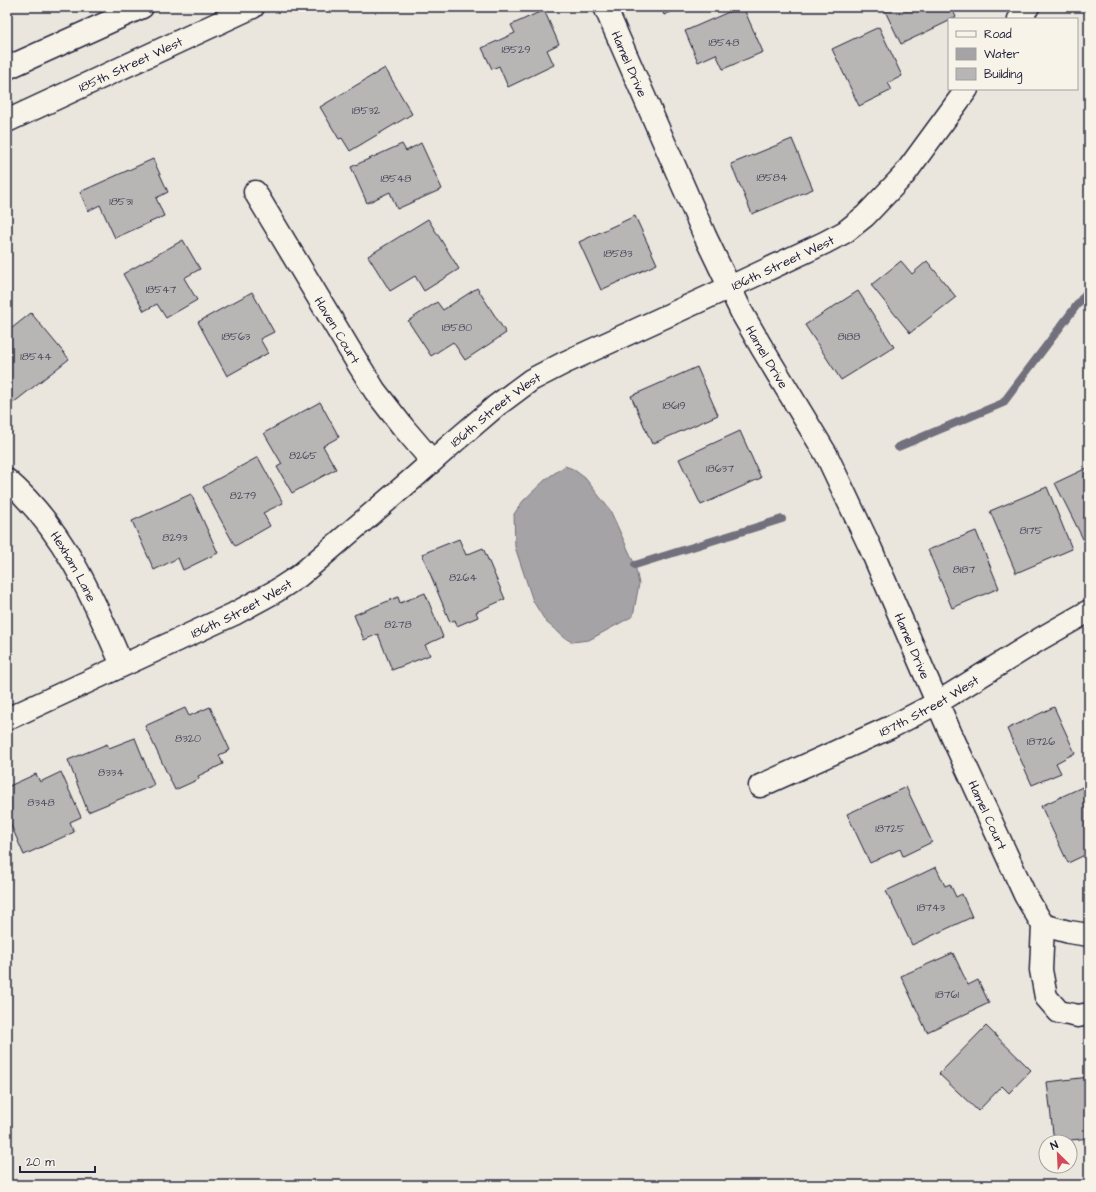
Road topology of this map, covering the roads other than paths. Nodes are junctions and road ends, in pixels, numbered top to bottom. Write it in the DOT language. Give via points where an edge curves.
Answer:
graph roads {
  1 [pos="142,7"];
  2 [pos="254,7"];
  3 [pos="605,7"];
  4 [pos="1028,7"];
  5 [pos="1020,18"];
  6 [pos="7,68"];
  7 [pos="966,90"];
  8 [pos="7,121"];
  9 [pos="255,192"];
  10 [pos="730,287"];
  11 [pos="432,461"];
  12 [pos="7,480"];
  13 [pos="1089,611"];
  14 [pos="122,665"];
  15 [pos="938,704"];
  16 [pos="7,719"];
  17 [pos="760,786"];
  18 [pos="1043,925"];
  19 [pos="1089,935"];
  20 [pos="1089,1014"];
  1 -- 6 [label="street"];
  2 -- 8 [label="street, 185th Street West"];
  3 -- 10 [label="street, Hamel Drive" via="705,236"];
  4 -- 5 [label="street"];
  7 -- 10 [label="street, 186th Street West" via="904,175 865,216 845,232"];
  9 -- 11 [label="street, Haven Court" via="375,391"];
  10 -- 11 [label="street, 186th Street West" via="531,380 496,406"];
  10 -- 15 [label="street, Hamel Drive" via="762,348 826,454"];
  11 -- 14 [label="street, 186th Street West" via="299,576 234,614"];
  12 -- 14 [label="street, Hexham Lane" via="50,526 79,571"];
  13 -- 15 [label="street, 187th Street West"];
  14 -- 16 [label="street, 186th Street West"];
  15 -- 17 [label="street, 187th Street West"];
  15 -- 18 [label="street, Hamel Court" via="1025,895"];
  18 -- 19 [label="street"];
  18 -- 20 [label="street" via="1041,970 1046,997 1059,1012 1078,1016"];
}
